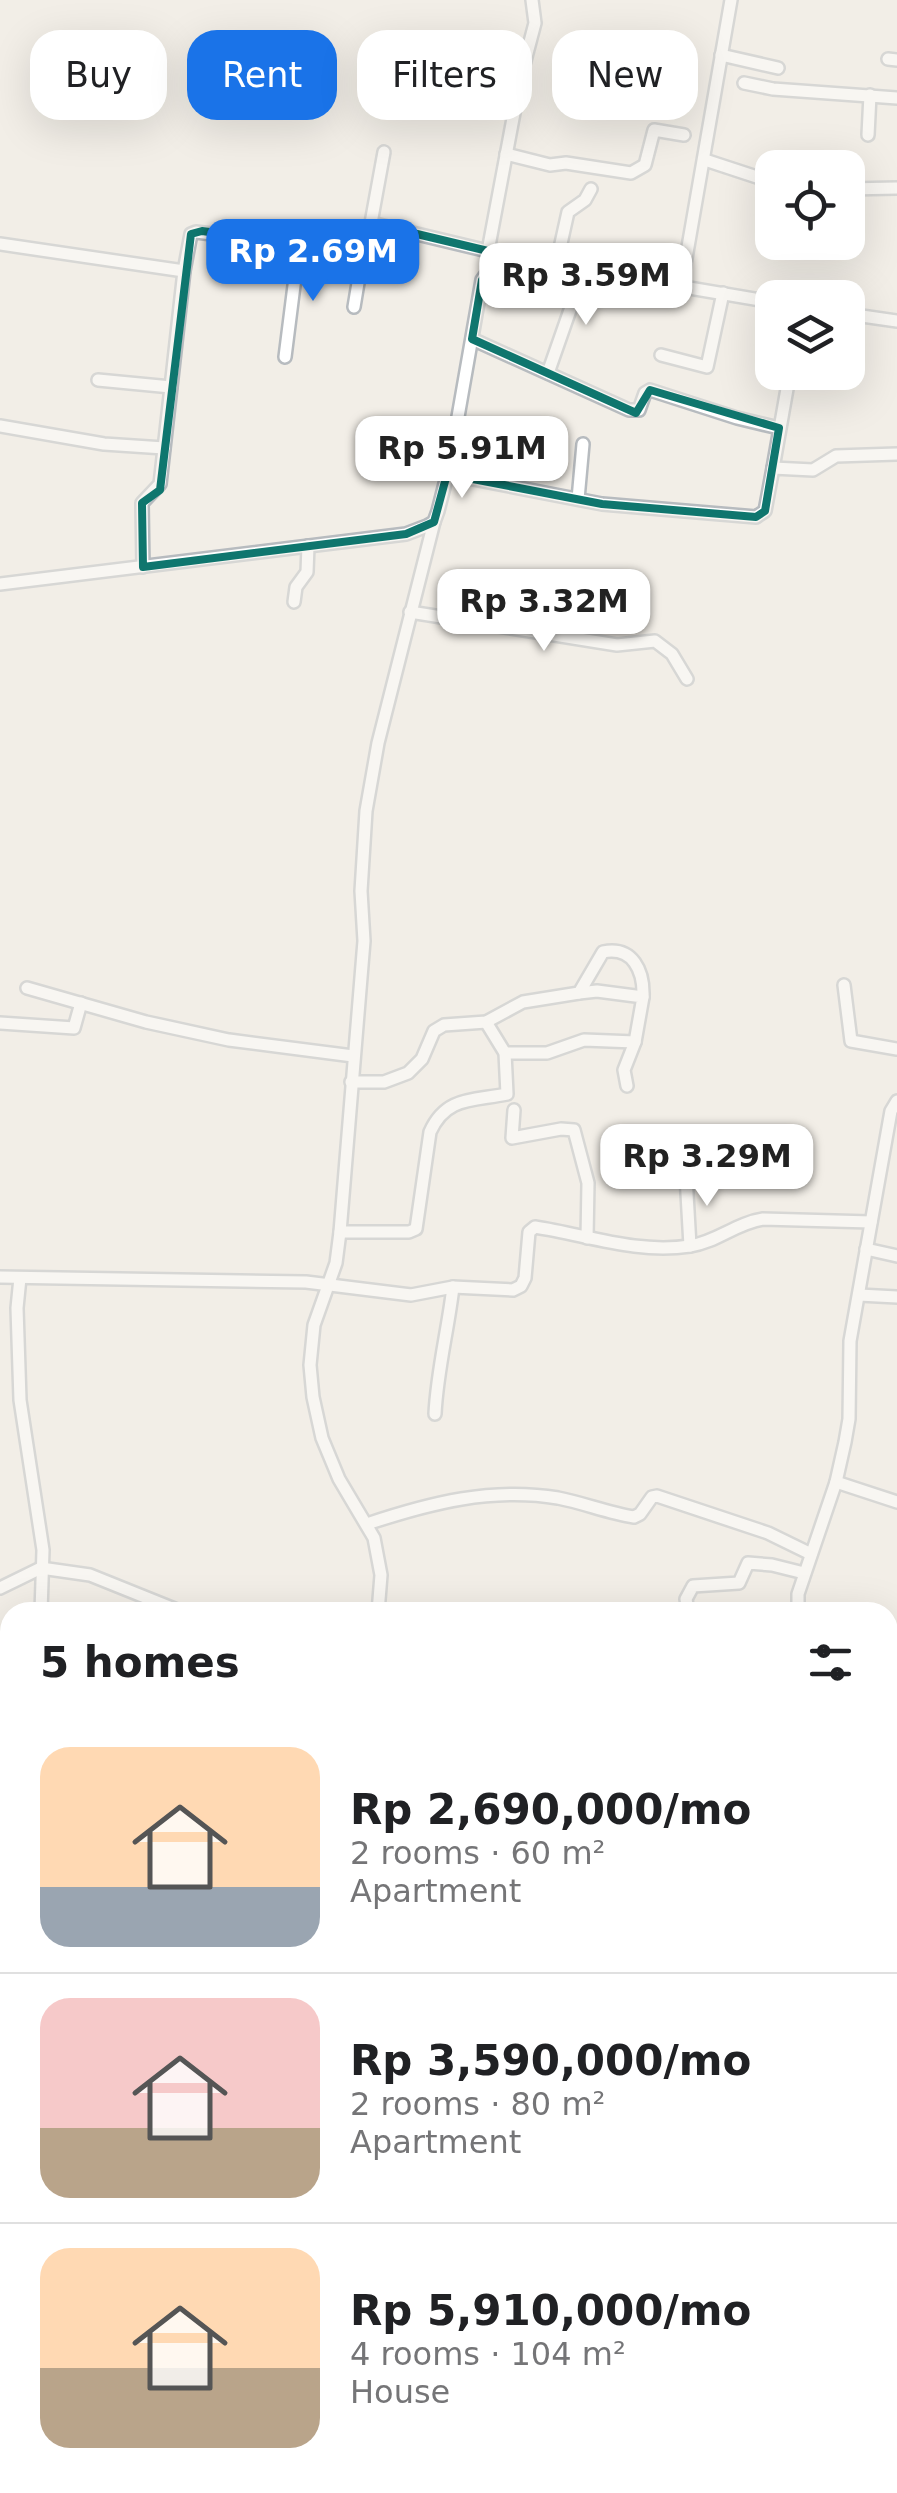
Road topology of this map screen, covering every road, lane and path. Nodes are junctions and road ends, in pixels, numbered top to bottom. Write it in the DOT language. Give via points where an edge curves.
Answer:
graph roads {
  1 [pos="532,0"];
  2 [pos="731,0"];
  3 [pos="721,55"];
  4 [pos="778,68"];
  5 [pos="744,82"];
  6 [pos="870,95"];
  7 [pos="897,98"];
  8 [pos="684,134"];
  9 [pos="868,135"];
  10 [pos="384,152"];
  11 [pos="506,154"];
  12 [pos="705,160"];
  13 [pos="755,176"];
  14 [pos="897,188"];
  15 [pos="591,189"];
  16 [pos="865,189"];
  17 [pos="372,223"];
  18 [pos="0,244"];
  19 [pos="299,246"];
  20 [pos="363,253"];
  21 [pos="492,256"];
  22 [pos="556,266"];
  23 [pos="584,270"];
  24 [pos="184,272"];
  25 [pos="681,287"];
  26 [pos="723,294"];
  27 [pos="755,299"];
  28 [pos="354,307"];
  29 [pos="865,317"];
  30 [pos="897,322"];
  31 [pos="472,340"];
  32 [pos="662,355"];
  33 [pos="285,357"];
  34 [pos="548,372"];
  35 [pos="98,380"];
  36 [pos="170,387"];
  37 [pos="787,390"];
  38 [pos="0,426"];
  39 [pos="780,428"];
  40 [pos="583,444"];
  41 [pos="164,448"];
  42 [pos="897,454"];
  43 [pos="773,468"];
  44 [pos="447,474"];
  45 [pos="578,500"];
  46 [pos="434,522"];
  47 [pos="308,546"];
  48 [pos="143,567"];
  49 [pos="0,584"];
  50 [pos="294,602"];
  51 [pos="410,612"];
  52 [pos="687,679"];
  53 [pos="844,985"];
  54 [pos="27,988"];
  55 [pos="578,992"];
  56 [pos="643,997"];
  57 [pos="81,1004"];
  58 [pos="486,1022"];
  59 [pos="0,1023"];
  60 [pos="635,1042"];
  61 [pos="897,1049"];
  62 [pos="505,1053"];
  63 [pos="353,1056"];
  64 [pos="351,1082"];
  65 [pos="628,1086"];
  66 [pos="897,1102"];
  67 [pos="514,1110"];
  68 [pos="891,1150"];
  69 [pos="686,1176"];
  70 [pos="870,1222"];
  71 [pos="340,1232"];
  72 [pos="587,1238"];
  73 [pos="690,1246"];
  74 [pos="866,1249"];
  75 [pos="897,1256"];
  76 [pos="0,1276"];
  77 [pos="20,1278"];
  78 [pos="330,1284"];
  79 [pos="453,1287"];
  80 [pos="859,1295"];
  81 [pos="897,1296"];
  82 [pos="435,1414"];
  83 [pos="836,1482"];
  84 [pos="897,1502"];
  85 [pos="367,1524"];
  86 [pos="811,1554"];
  87 [pos="41,1568"];
  88 [pos="804,1574"];
  89 [pos="0,1588"];
  90 [pos="41,1602"];
  91 [pos="157,1602"];
  92 [pos="378,1602"];
  93 [pos="686,1602"];
  94 [pos="798,1602"];
  1 -- 11 [label="street" via="535,23"];
  2 -- 3 [label="street"];
  3 -- 4 [label="street"];
  3 -- 12 [label="street"];
  5 -- 6 [label="street"];
  6 -- 7 [label="street"];
  6 -- 9 [label="street"];
  8 -- 11 [label="street" via="654,130 645,165 632,173"];
  10 -- 17 [label="street"];
  11 -- 21 [label="street"];
  12 -- 13 [label="street"];
  12 -- 25 [label="street"];
  14 -- 16 [label="street"];
  15 -- 22 [label="street" via="568,212"];
  17 -- 20 [label="street"];
  17 -- 21 [label="street"];
  18 -- 24 [label="street"];
  19 -- 20 [label="street"];
  19 -- 24 [label="street" via="196,232"];
  19 -- 33 [label="street"];
  20 -- 28 [label="street"];
  21 -- 22 [label="street"];
  21 -- 31 [label="street"];
  22 -- 23 [label="street"];
  23 -- 25 [label="street"];
  23 -- 34 [label="street"];
  24 -- 36 [label="street"];
  25 -- 26 [label="street"];
  26 -- 27 [label="street"];
  26 -- 32 [label="street" via="707,367"];
  29 -- 30 [label="street"];
  31 -- 34 [label="street"];
  31 -- 44 [label="street"];
  34 -- 39 [label="street" via="629,410 639,410 648,390"];
  35 -- 36 [label="street"];
  36 -- 41 [label="street"];
  37 -- 39 [label="street"];
  38 -- 41 [label="street"];
  39 -- 43 [label="street"];
  40 -- 45 [label="street"];
  41 -- 48 [label="street" via="160,484 142,503"];
  42 -- 43 [label="street" via="836,456 809,470"];
  43 -- 45 [label="street" via="765,511 756,518"];
  44 -- 45 [label="street"];
  44 -- 46 [label="street"];
  46 -- 47 [label="street" via="406,534"];
  46 -- 51 [label="street"];
  47 -- 48 [label="street"];
  47 -- 50 [label="street" via="307,572"];
  48 -- 49 [label="street"];
  51 -- 52 [label="street" via="617,646 655,641"];
  51 -- 63 [label="street" via="366,811"];
  53 -- 61 [label="street" via="851,1042"];
  54 -- 57 [label="street"];
  55 -- 56 [label="street"];
  55 -- 56 [label="street" via="597,958 612,950 640,968"];
  55 -- 58 [label="street" via="523,1002"];
  56 -- 60 [label="street"];
  57 -- 59 [label="street" via="74,1028"];
  57 -- 63 [label="street" via="228,1040"];
  58 -- 62 [label="street"];
  58 -- 64 [label="street" via="434,1031 408,1073 384,1082"];
  60 -- 62 [label="street" via="584,1040 547,1053"];
  60 -- 65 [label="street" via="624,1070"];
  62 -- 71 [label="street" via="507,1094 448,1105 436,1117 416,1229"];
  63 -- 64 [label="street"];
  64 -- 71 [label="street"];
  66 -- 68 [label="street"];
  67 -- 72 [label="street" via="512,1138 574,1130 588,1183"];
  68 -- 70 [label="street"];
  69 -- 73 [label="street"];
  70 -- 73 [label="street" via="749,1221"];
  70 -- 74 [label="street"];
  71 -- 78 [label="street"];
  72 -- 73 [label="street" via="636,1248"];
  72 -- 79 [label="street" via="534,1226 522,1286"];
  74 -- 75 [label="street"];
  74 -- 80 [label="street"];
  76 -- 77 [label="street"];
  77 -- 78 [label="street"];
  77 -- 87 [label="street" via="20,1400"];
  78 -- 79 [label="street" via="412,1295"];
  78 -- 85 [label="street" via="314,1325 313,1397 339,1479"];
  79 -- 82 [label="street"];
  80 -- 81 [label="street"];
  80 -- 83 [label="street" via="850,1341 849,1419"];
  83 -- 84 [label="street"];
  83 -- 86 [label="street"];
  85 -- 86 [label="street" via="422,1506 517,1493 634,1517 658,1496"];
  85 -- 92 [label="street" via="379,1555"];
  86 -- 88 [label="street"];
  87 -- 89 [label="street"];
  87 -- 90 [label="street"];
  87 -- 91 [label="street" via="90,1575"];
  88 -- 93 [label="street" via="751,1562 738,1583 693,1586"];
  88 -- 94 [label="street"];
}
